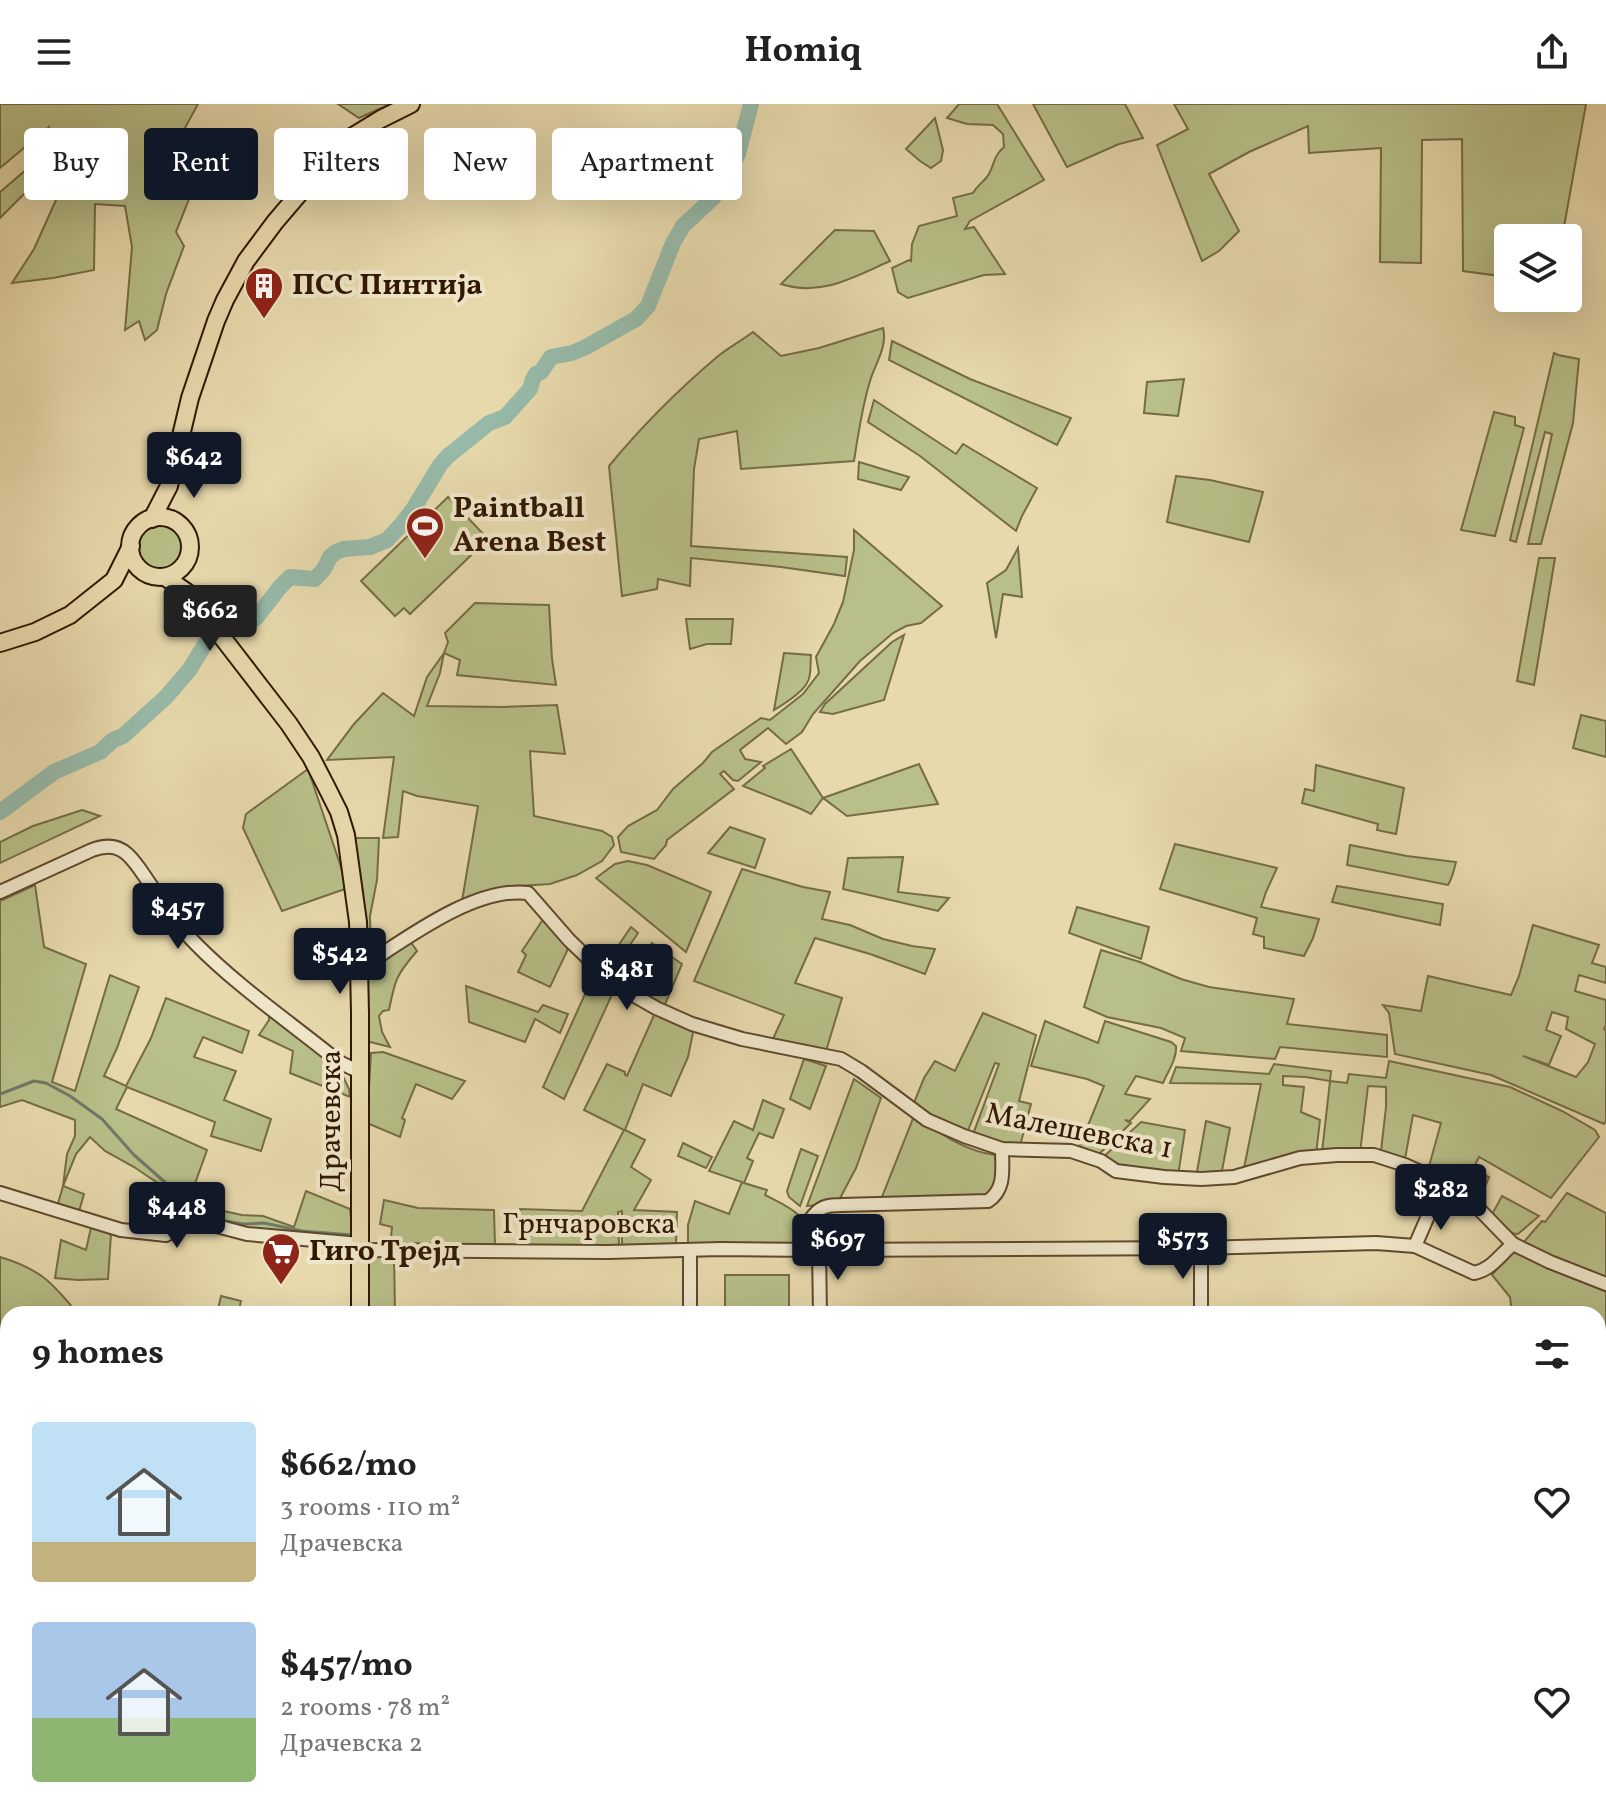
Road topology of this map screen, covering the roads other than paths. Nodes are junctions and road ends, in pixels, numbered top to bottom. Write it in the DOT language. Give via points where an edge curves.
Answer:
graph roads {
  1 [pos="411,104"];
  2 [pos="169,486"];
  3 [pos="152,519"];
  4 [pos="181,526"];
  5 [pos="131,546"];
  6 [pos="183,566"];
  7 [pos="159,576"];
  8 [pos="114,580"];
  9 [pos="188,593"];
  10 [pos="0,643"];
  11 [pos="0,892"];
  12 [pos="359,969"];
  13 [pos="360,1072"];
  14 [pos="1002,1149"];
  15 [pos="0,1193"];
  16 [pos="1434,1202"];
  17 [pos="1513,1244"];
  18 [pos="1415,1246"];
  19 [pos="360,1247"];
  20 [pos="1201,1248"];
  21 [pos="690,1250"];
  22 [pos="819,1250"];
  23 [pos="1606,1284"];
  24 [pos="360,1306"];
  25 [pos="690,1306"];
  26 [pos="820,1306"];
  27 [pos="1201,1306"];
  1 -- 2 [label="main road" via="353,136 333,154 246,261 204,352"];
  2 -- 3 [label="main road"];
  2 -- 4 [label="main road"];
  3 -- 4 [label="main road" via="170,519"];
  3 -- 5 [label="main road" via="137,529"];
  4 -- 6 [label="main road" via="190,545"];
  5 -- 7 [label="main road" via="135,563"];
  5 -- 8 [label="main road"];
  6 -- 7 [label="main road"];
  6 -- 9 [label="main road, Драчевска"];
  7 -- 8 [label="main road"];
  7 -- 9 [label="main road, Драчевска"];
  8 -- 10 [label="main road" via="62,619"];
  9 -- 12 [label="main road, Драчевска" via="289,724 339,812 358,922"];
  11 -- 13 [label="street" via="92,850 116,848 137,865 194,943 319,1046"];
  12 -- 13 [label="main road, Драчевска"];
  12 -- 14 [label="street, Малешевска 1" via="477,900 528,893 594,964 656,1008 742,1039 841,1059 927,1120"];
  13 -- 19 [label="main road, Драчевска"];
  14 -- 17 [label="street, Малешевска 1" via="1071,1151 1116,1171 1201,1179 1234,1177 1308,1157 1374,1155 1443,1182"];
  14 -- 22 [label="street" via="1000,1189 991,1200 825,1206 810,1220"];
  15 -- 19 [label="street, Грнчаровска" via="121,1230 166,1235 190,1219 247,1234"];
  16 -- 18 [label="street"];
  17 -- 18 [label="street, Грнчаровска" via="1492,1265 1474,1273"];
  17 -- 23 [label="street, Малешевска 1"];
  18 -- 20 [label="street, Грнчаровска"];
  19 -- 21 [label="street, Грнчаровска"];
  19 -- 24 [label="main road, Драчевска"];
  20 -- 22 [label="street, Грнчаровска"];
  20 -- 27 [label="street"];
  21 -- 22 [label="street, Грнчаровска"];
  21 -- 25 [label="street"];
  22 -- 26 [label="street"];
}
